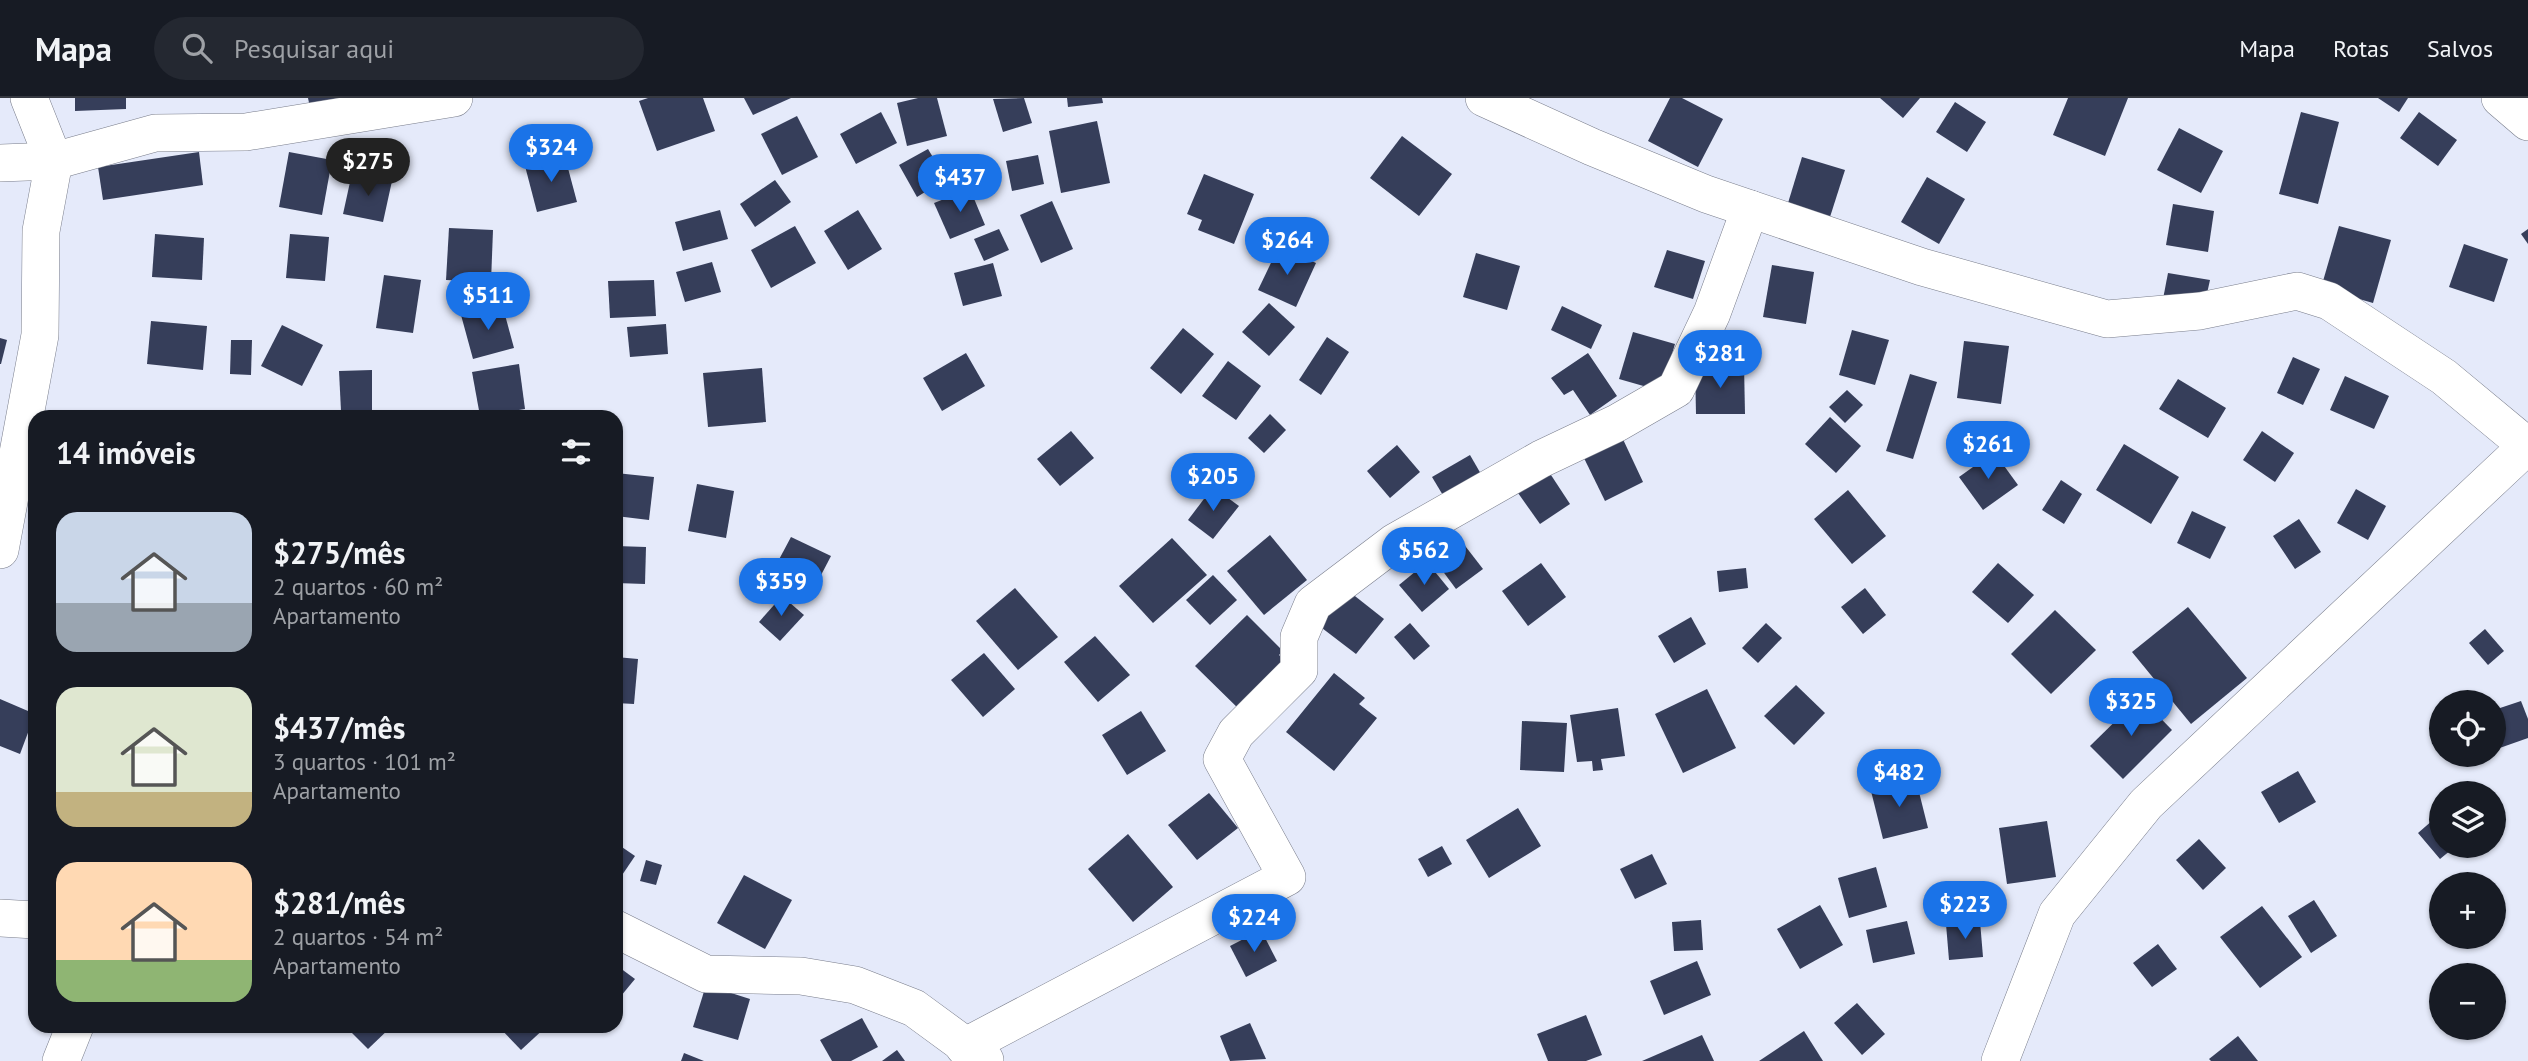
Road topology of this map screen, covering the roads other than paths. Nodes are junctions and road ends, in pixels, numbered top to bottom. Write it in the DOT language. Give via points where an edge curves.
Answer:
graph roads {
  1 [pos="29,98"];
  2 [pos="454,98"];
  3 [pos="1484,98"];
  4 [pos="2500,98"];
  5 [pos="2528,122"];
  6 [pos="54,161"];
  7 [pos="0,163"];
  8 [pos="1750,209"];
  9 [pos="2528,445"];
  10 [pos="0,550"];
  11 [pos="0,918"];
  12 [pos="28,920"];
  13 [pos="623,932"];
  14 [pos="72,1033"];
  15 [pos="975,1054"];
  16 [pos="61,1061"];
  17 [pos="2000,1061"];
  1 -- 6 [label="street"];
  2 -- 6 [label="street" via="246,132 155,133"];
  3 -- 8 [label="street" via="1592,147"];
  4 -- 5 [label="street"];
  6 -- 7 [label="street"];
  6 -- 10 [label="street" via="41,231 40,335"];
  8 -- 9 [label="street" via="1922,267 2107,319 2200,311 2297,291 2329,301 2444,377"];
  8 -- 15 [label="street" via="1712,313 1676,390 1541,459 1395,542 1313,604 1299,637 1299,670 1236,733 1222,759 1287,877"];
  9 -- 17 [label="street" via="2146,804 2057,914"];
  11 -- 12 [label="street"];
  13 -- 15 [label="street" via="706,974 801,976 855,985 914,1008"];
  14 -- 16 [label="street"];
}
